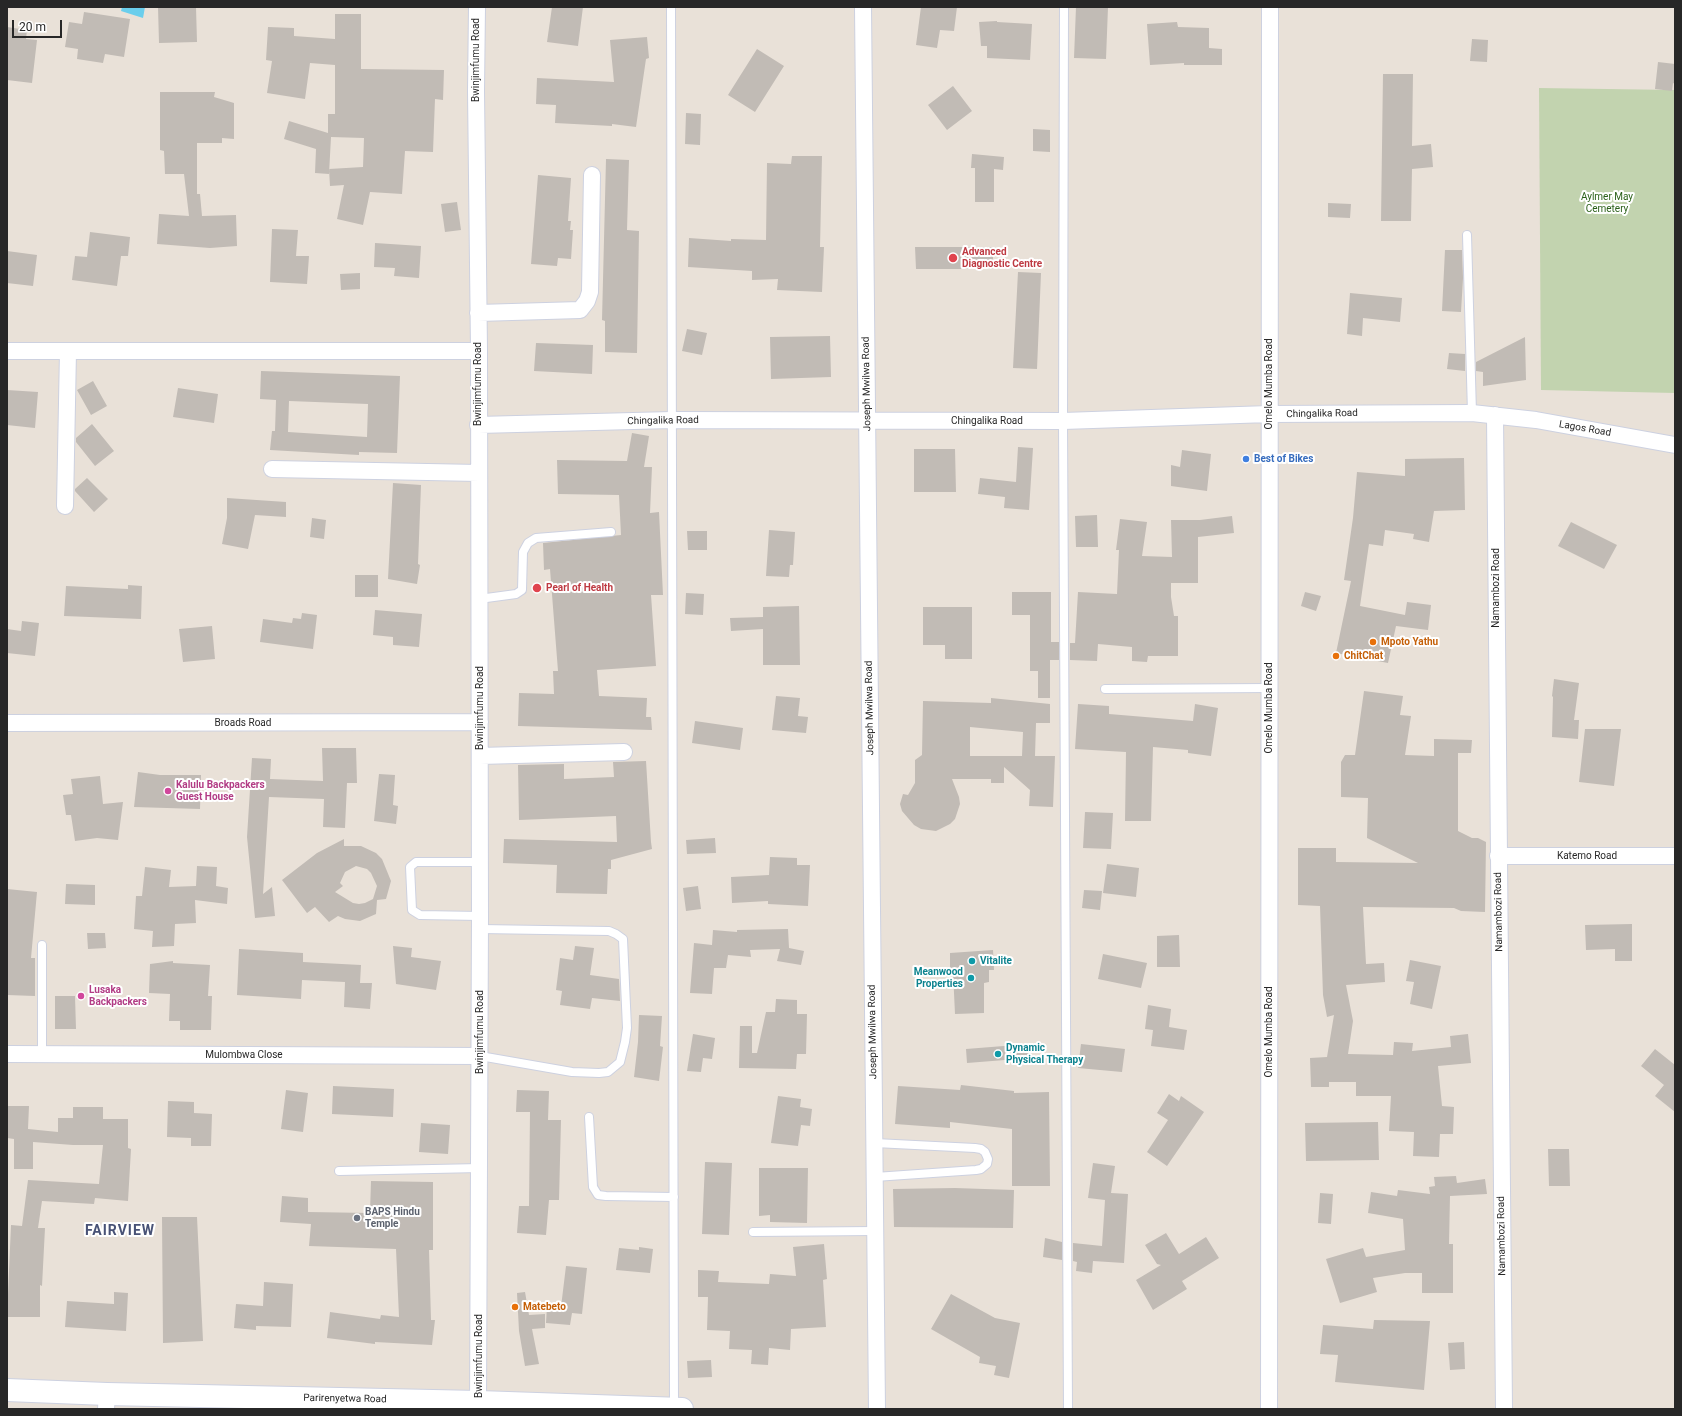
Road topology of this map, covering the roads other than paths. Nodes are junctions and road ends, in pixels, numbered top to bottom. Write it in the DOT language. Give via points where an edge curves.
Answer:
graph roads {
  1 [pos="476,7"];
  2 [pos="671,7"];
  3 [pos="863,7"];
  4 [pos="1064,7"];
  5 [pos="1270,7"];
  6 [pos="592,175"];
  7 [pos="1467,235"];
  8 [pos="478,313"];
  9 [pos="7,351"];
  10 [pos="68,351"];
  11 [pos="478,351"];
  12 [pos="1472,413"];
  13 [pos="1269,414"];
  14 [pos="1494,415"];
  15 [pos="672,420"];
  16 [pos="867,421"];
  17 [pos="1063,421"];
  18 [pos="478,425"];
  19 [pos="1675,445"];
  20 [pos="272,469"];
  21 [pos="479,473"];
  22 [pos="65,506"];
  23 [pos="611,532"];
  24 [pos="479,598"];
  25 [pos="1269,688"];
  26 [pos="1105,689"];
  27 [pos="480,722"];
  28 [pos="7,723"];
  29 [pos="624,752"];
  30 [pos="480,756"];
  31 [pos="1498,856"];
  32 [pos="1675,856"];
  33 [pos="480,862"];
  34 [pos="480,923"];
  35 [pos="42,945"];
  36 [pos="7,1054"];
  37 [pos="42,1054"];
  38 [pos="480,1056"];
  39 [pos="589,1117"];
  40 [pos="874,1143"];
  41 [pos="480,1168"];
  42 [pos="339,1171"];
  43 [pos="875,1177"];
  44 [pos="674,1197"];
  45 [pos="875,1231"];
  46 [pos="753,1232"];
  47 [pos="7,1390"];
  48 [pos="107,1401"];
  49 [pos="296,1403"];
  50 [pos="479,1405"];
  51 [pos="674,1409"];
  52 [pos="682,1409"];
  53 [pos="877,1409"];
  54 [pos="1068,1409"];
  55 [pos="1269,1409"];
  56 [pos="1504,1409"];
  1 -- 8 [label="street, Bwinjimfumu Road"];
  2 -- 15 [label="lane"];
  3 -- 16 [label="street, Joseph Mwilwa Road"];
  4 -- 17 [label="lane"];
  5 -- 13 [label="street, Omelo Mumba Road"];
  6 -- 8 [label="street" via="590,292 580,310"];
  7 -- 12 [label="lane"];
  8 -- 11 [label="street, Bwinjimfumu Road"];
  9 -- 10 [label="street"];
  10 -- 11 [label="street"];
  10 -- 22 [label="street"];
  11 -- 18 [label="street, Bwinjimfumu Road"];
  12 -- 13 [label="street, Chingalika Road"];
  12 -- 14 [label="street, Chingalika Road"];
  13 -- 17 [label="street, Chingalika Road"];
  13 -- 25 [label="street, Omelo Mumba Road"];
  14 -- 19 [label="street, Lagos Road"];
  14 -- 31 [label="street, Namambozi Road"];
  15 -- 16 [label="street, Chingalika Road"];
  15 -- 18 [label="street, Chingalika Road"];
  15 -- 44 [label="lane"];
  16 -- 17 [label="street, Chingalika Road"];
  16 -- 40 [label="street, Joseph Mwilwa Road"];
  17 -- 54 [label="lane"];
  18 -- 21 [label="street, Bwinjimfumu Road"];
  20 -- 21 [label="street"];
  21 -- 24 [label="street, Bwinjimfumu Road"];
  23 -- 24 [label="lane" via="536,538 528,543 522,552 522,590 516,594"];
  24 -- 27 [label="street, Bwinjimfumu Road"];
  25 -- 26 [label="lane"];
  25 -- 55 [label="street, Omelo Mumba Road"];
  27 -- 28 [label="street, Broads Road"];
  27 -- 30 [label="street, Bwinjimfumu Road"];
  29 -- 30 [label="street"];
  30 -- 33 [label="street, Bwinjimfumu Road"];
  31 -- 32 [label="street, Katemo Road"];
  31 -- 56 [label="street, Namambozi Road"];
  33 -- 34 [label="street, Bwinjimfumu Road"];
  33 -- 34 [label="lane" via="416,862 410,867 412,910 420,915"];
  34 -- 38 [label="street, Bwinjimfumu Road"];
  34 -- 38 [label="lane" via="616,934 623,939 627,1028 620,1062 608,1072 599,1074 572,1072"];
  35 -- 37 [label="lane"];
  36 -- 37 [label="street, Mulombwa Close"];
  37 -- 38 [label="street, Mulombwa Close"];
  38 -- 41 [label="street, Bwinjimfumu Road"];
  39 -- 44 [label="lane" via="592,1187 598,1195"];
  40 -- 43 [label="street, Joseph Mwilwa Road"];
  40 -- 43 [label="lane" via="975,1148 982,1149 988,1159 987,1164 976,1170"];
  41 -- 42 [label="lane"];
  41 -- 50 [label="street, Bwinjimfumu Road"];
  43 -- 45 [label="street, Joseph Mwilwa Road"];
  44 -- 51 [label="lane"];
  45 -- 46 [label="lane"];
  45 -- 53 [label="street, Joseph Mwilwa Road"];
  47 -- 48 [label="main road, Parirenyetwa Road"];
  48 -- 49 [label="main road, Parirenyetwa Road"];
  49 -- 50 [label="main road, Parirenyetwa Road"];
  50 -- 51 [label="main road, Parirenyetwa Road"];
  51 -- 52 [label="main road, Parirenyetwa Road"];
}
